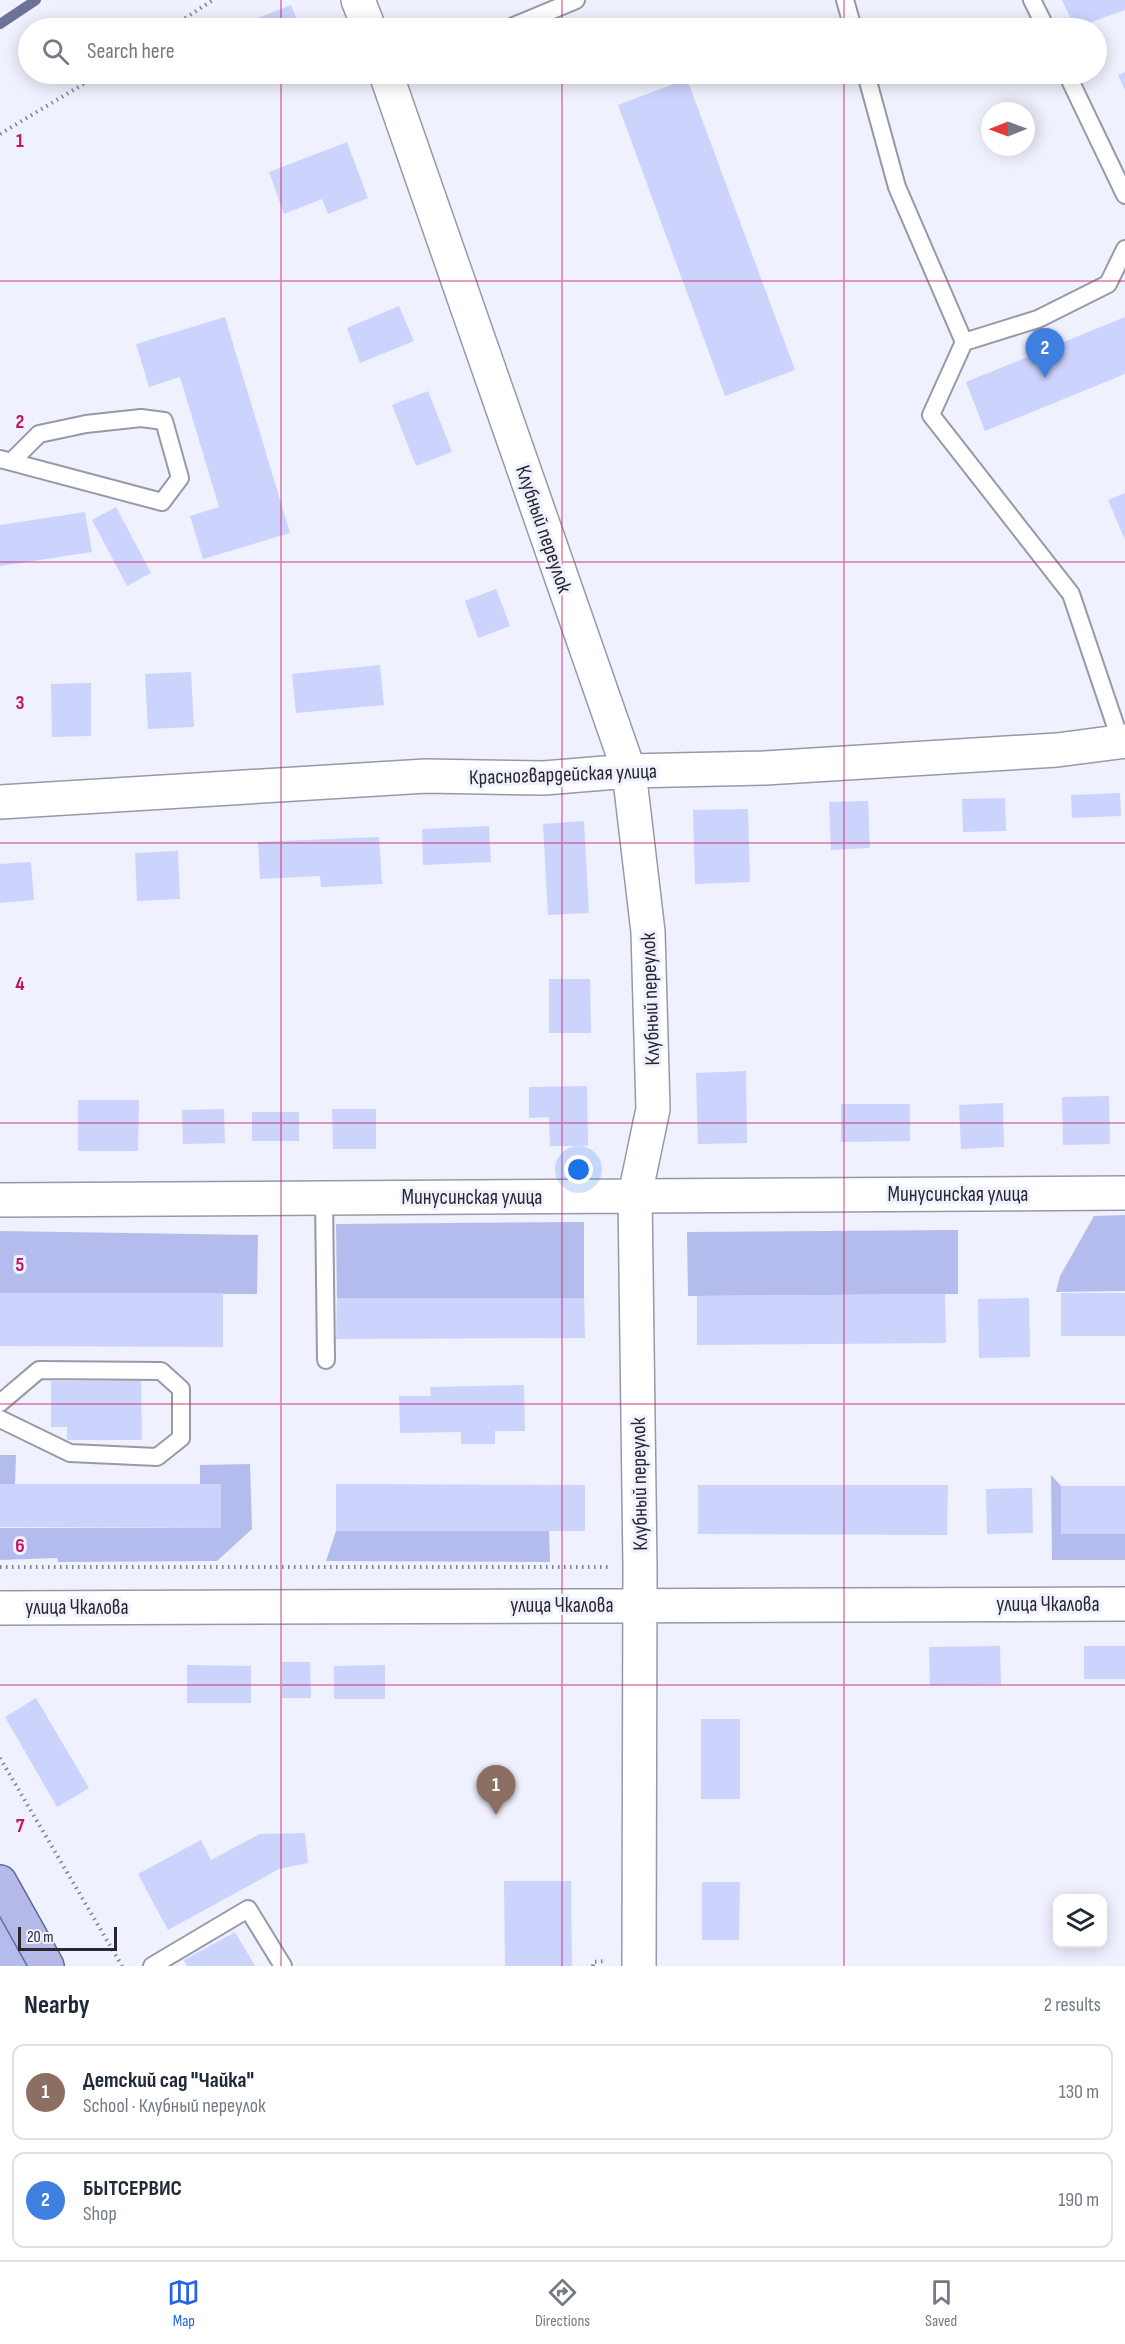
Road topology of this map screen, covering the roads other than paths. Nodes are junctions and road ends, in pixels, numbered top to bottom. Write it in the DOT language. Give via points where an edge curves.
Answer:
graph roads {
  1 [pos="358,0"];
  2 [pos="576,0"];
  3 [pos="845,0"];
  4 [pos="1032,0"];
  5 [pos="365,18"];
  6 [pos="533,18"];
  7 [pos="850,18"];
  8 [pos="1041,18"];
  9 [pos="389,84"];
  10 [pos="869,84"];
  11 [pos="1072,84"];
  12 [pos="1125,195"];
  13 [pos="1125,249"];
  14 [pos="964,342"];
  15 [pos="6,460"];
  16 [pos="1123,741"];
  17 [pos="628,771"];
  18 [pos="0,802"];
  19 [pos="1125,1193"];
  20 [pos="635,1195"];
  21 [pos="324,1198"];
  22 [pos="0,1200"];
  23 [pos="326,1360"];
  24 [pos="0,1403"];
  25 [pos="0,1419"];
  26 [pos="1125,1604"];
  27 [pos="640,1605"];
  28 [pos="0,1608"];
  29 [pos="0,1882"];
  30 [pos="47,1966"];
  31 [pos="152,1966"];
  32 [pos="283,1966"];
  33 [pos="639,1966"];
  1 -- 5 [label="street"];
  2 -- 6 [label="lane"];
  3 -- 7 [label="lane"];
  4 -- 8 [label="lane"];
  9 -- 17 [label="street, Клубный переулок"];
  10 -- 14 [label="lane" via="897,187"];
  11 -- 12 [label="lane"];
  13 -- 14 [label="lane" via="1108,284 1038,319"];
  14 -- 16 [label="lane" via="931,416 1071,594"];
  15 -- 15 [label="lane" via="39,434 141,418 164,421 180,478 162,502"];
  16 -- 17 [label="street, Красногвардейская улица" via="1058,750 800,766"];
  17 -- 18 [label="street, Красногвардейская улица" via="544,778 426,776"];
  17 -- 20 [label="street, Клубный переулок" via="648,932 653,1109"];
  19 -- 20 [label="street, Минусинская улица"];
  20 -- 21 [label="street, Минусинская улица"];
  20 -- 27 [label="street, Клубный переулок"];
  21 -- 22 [label="street, Минусинская улица"];
  21 -- 23 [label="lane"];
  24 -- 25 [label="lane" via="39,1370 161,1371 182,1389 181,1438 157,1456 70,1453"];
  26 -- 27 [label="street, улица Чкалова"];
  27 -- 28 [label="street, улица Чкалова"];
  27 -- 33 [label="street, Клубный переулок"];
  29 -- 30 [label="main road"];
  31 -- 32 [label="lane" via="248,1909"];
}
